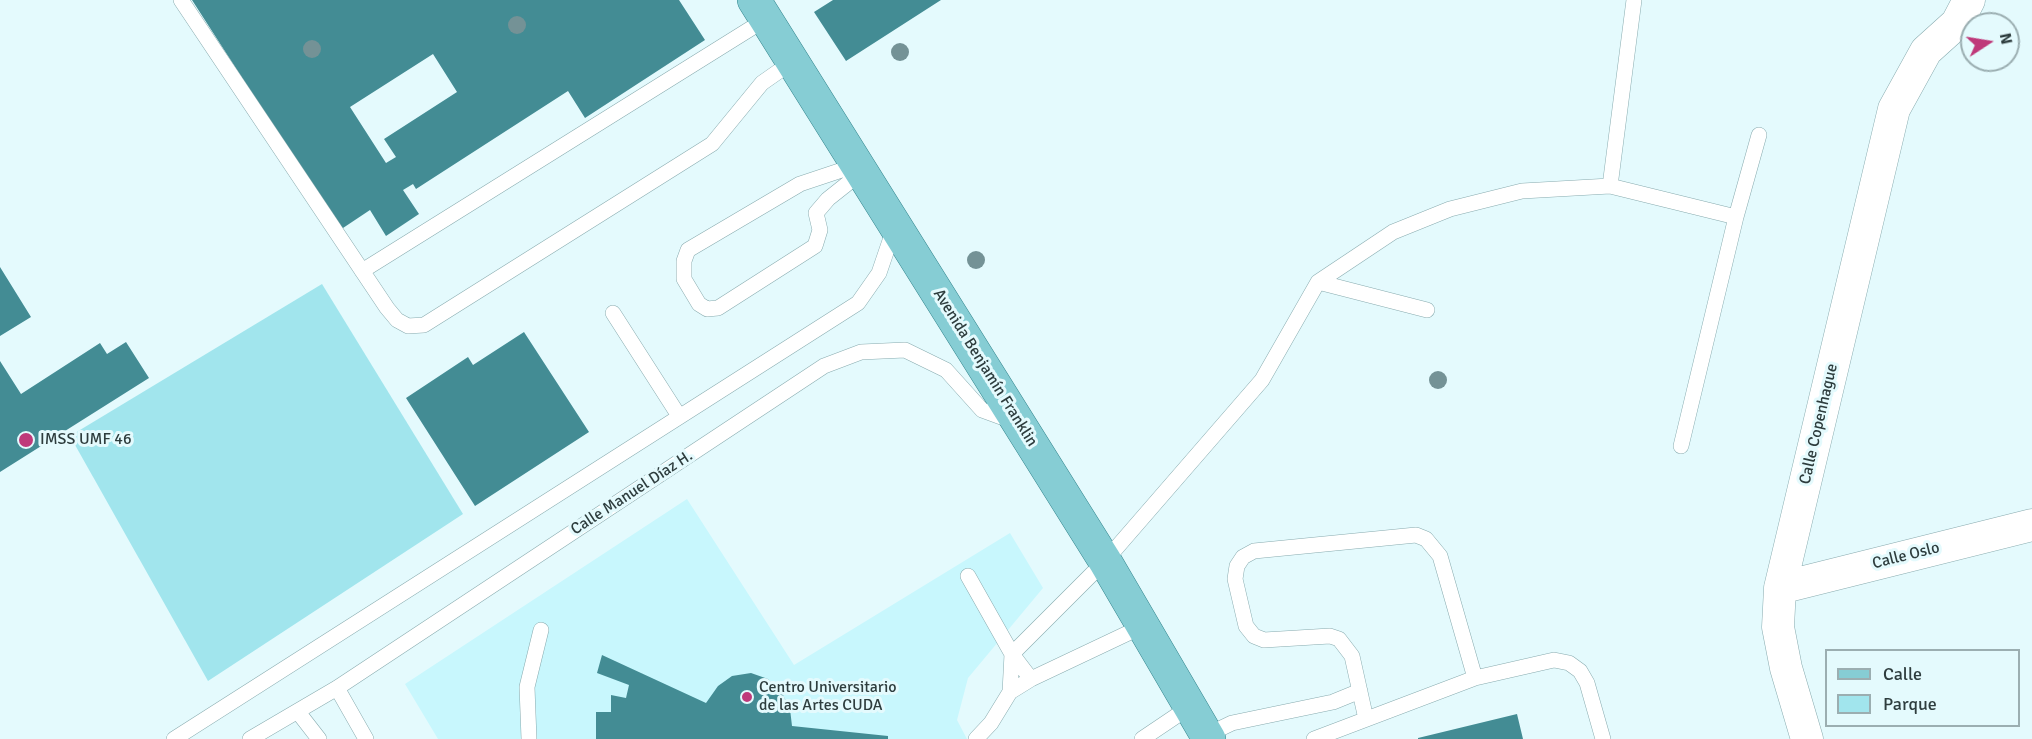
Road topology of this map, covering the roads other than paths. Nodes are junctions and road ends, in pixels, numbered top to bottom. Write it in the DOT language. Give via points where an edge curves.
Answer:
graph roads {
  1 [pos="181,0"];
  2 [pos="1634,0"];
  3 [pos="1969,0"];
  4 [pos="760,10"];
  5 [pos="792,62"];
  6 [pos="1760,135"];
  7 [pos="860,168"];
  8 [pos="1610,186"];
  9 [pos="1736,218"];
  10 [pos="896,225"];
  11 [pos="362,271"];
  12 [pos="1318,282"];
  13 [pos="1426,310"];
  14 [pos="613,313"];
  15 [pos="679,416"];
  16 [pos="1020,424"];
  17 [pos="1681,446"];
  18 [pos="2032,525"];
  19 [pos="1105,561"];
  20 [pos="968,576"];
  21 [pos="1780,588"];
  22 [pos="1143,626"];
  23 [pos="542,630"];
  24 [pos="1012,654"];
  25 [pos="1475,678"];
  26 [pos="1031,679"];
  27 [pos="337,688"];
  28 [pos="1360,691"];
  29 [pos="1010,692"];
  30 [pos="1191,706"];
  31 [pos="298,712"];
  32 [pos="1366,719"];
  33 [pos="191,735"];
  34 [pos="1208,737"];
  35 [pos="362,738"];
  36 [pos="174,739"];
  37 [pos="250,739"];
  38 [pos="320,739"];
  39 [pos="529,739"];
  40 [pos="976,739"];
  41 [pos="1142,739"];
  42 [pos="1314,739"];
  43 [pos="1603,739"];
  44 [pos="1807,739"];
  1 -- 11 [label="lane"];
  2 -- 8 [label="lane"];
  3 -- 21 [label="street, Calle Copenhague" via="1957,23 1926,51 1894,109"];
  4 -- 5 [label="main road, Avenida Benjamín Franklin"];
  4 -- 11 [label="lane"];
  5 -- 7 [label="main road, Avenida Benjamín Franklin"];
  5 -- 11 [label="lane" via="762,83 712,144 424,325 408,326 397,320"];
  6 -- 9 [label="lane"];
  7 -- 7 [label="lane" via="800,184 688,250 684,279 699,304 707,309 718,308 808,252 815,246 820,231 816,213"];
  7 -- 10 [label="main road, Avenida Benjamín Franklin"];
  8 -- 9 [label="lane"];
  8 -- 12 [label="lane" via="1522,191 1450,209 1393,232"];
  9 -- 17 [label="lane"];
  10 -- 15 [label="lane" via="879,273 858,303"];
  10 -- 16 [label="main road, Avenida Benjamín Franklin"];
  12 -- 13 [label="lane"];
  12 -- 19 [label="lane" via="1262,380"];
  14 -- 15 [label="lane"];
  15 -- 33 [label="lane"];
  16 -- 19 [label="main road, Avenida Benjamín Franklin"];
  16 -- 27 [label="lane, Calle Manuel Díaz H." via="982,410 946,370 905,350 861,352 824,366"];
  18 -- 21 [label="street, Calle Oslo"];
  19 -- 22 [label="main road, Avenida Benjamín Franklin"];
  19 -- 24 [label="lane"];
  20 -- 24 [label="lane"];
  21 -- 44 [label="street, Calle Copenhague" via="1778,627"];
  22 -- 26 [label="lane"];
  22 -- 30 [label="main road, Avenida Benjamín Franklin"];
  23 -- 39 [label="lane" via="527,687"];
  24 -- 26 [label="lane"];
  24 -- 29 [label="lane"];
  25 -- 28 [label="lane" via="1440,556 1426,539 1416,535 1254,551 1243,556 1235,579 1246,626 1254,636 1279,641 1330,636 1339,639 1352,656"];
  25 -- 32 [label="lane"];
  25 -- 43 [label="lane" via="1554,660 1569,663 1587,683"];
  26 -- 29 [label="lane"];
  27 -- 31 [label="lane, Calle Manuel Díaz H."];
  27 -- 35 [label="lane"];
  28 -- 32 [label="lane"];
  28 -- 34 [label="lane" via="1333,702 1232,723"];
  29 -- 40 [label="lane"];
  30 -- 34 [label="main road, Avenida Benjamín Franklin"];
  30 -- 41 [label="lane"];
  31 -- 37 [label="lane, Calle Manuel Díaz H."];
  31 -- 38 [label="lane"];
  32 -- 42 [label="lane"];
  33 -- 36 [label="lane"];
}
